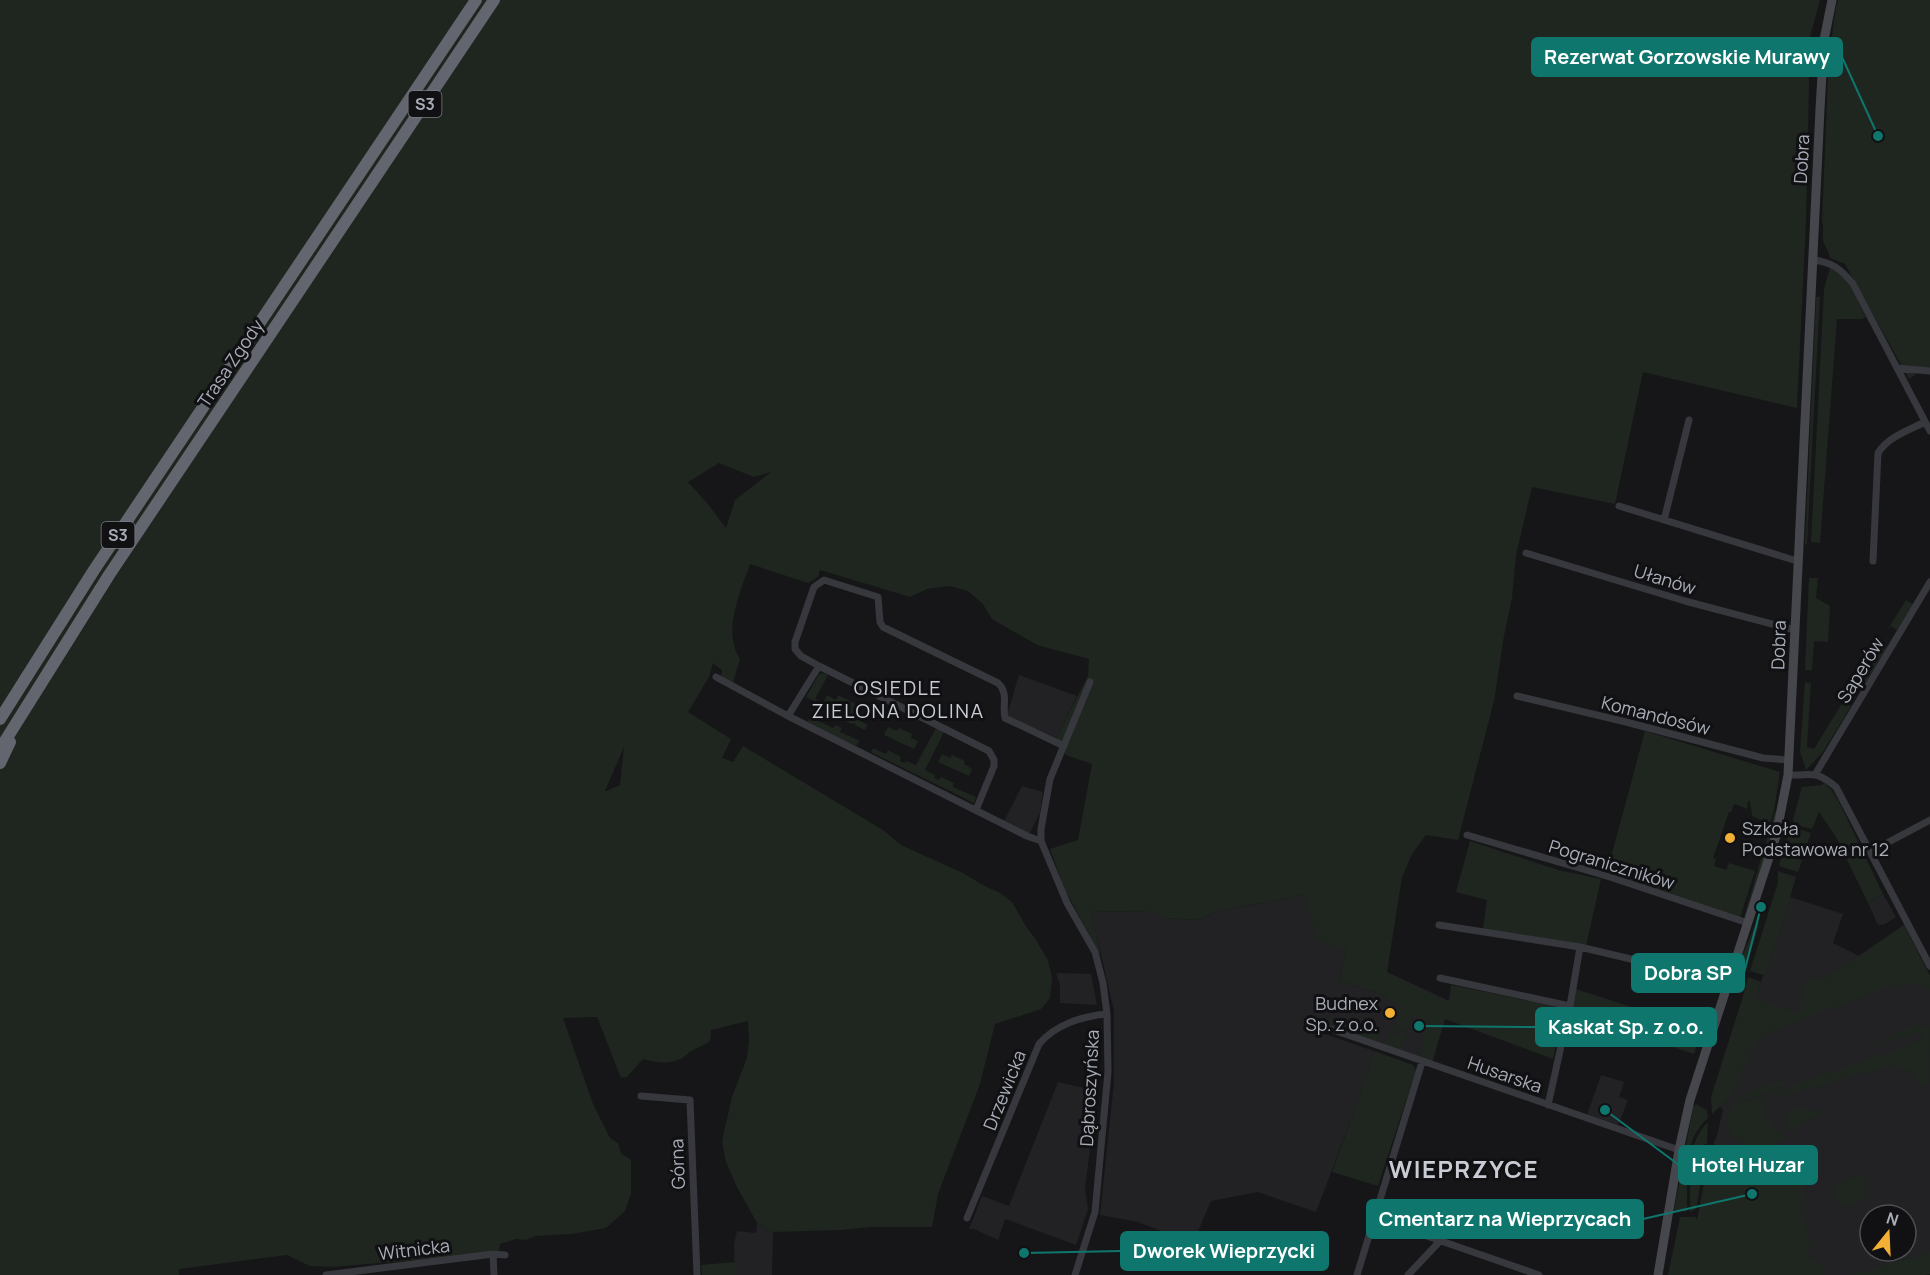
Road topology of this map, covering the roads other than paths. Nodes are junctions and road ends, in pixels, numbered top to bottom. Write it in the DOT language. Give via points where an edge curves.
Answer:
graph roads {
  1 [pos="476,0"];
  2 [pos="495,0"];
  3 [pos="1832,0"];
  4 [pos="1813,260"];
  5 [pos="1897,368"];
  6 [pos="1930,371"];
  7 [pos="1689,420"];
  8 [pos="1925,422"];
  9 [pos="1930,431"];
  10 [pos="1619,506"];
  11 [pos="1664,520"];
  12 [pos="1526,553"];
  13 [pos="1797,561"];
  14 [pos="1873,561"];
  15 [pos="1930,582"];
  16 [pos="1795,630"];
  17 [pos="819,666"];
  18 [pos="716,677"];
  19 [pos="1090,682"];
  20 [pos="1517,696"];
  21 [pos="29,701"];
  22 [pos="788,716"];
  23 [pos="0,719"];
  24 [pos="1064,746"];
  25 [pos="0,749"];
  26 [pos="1789,760"];
  27 [pos="0,763"];
  28 [pos="1816,773"];
  29 [pos="1788,775"];
  30 [pos="976,810"];
  31 [pos="1930,820"];
  32 [pos="1467,835"];
  33 [pos="1041,841"];
  34 [pos="1870,852"];
  35 [pos="1748,923"];
  36 [pos="1438,925"];
  37 [pos="1580,947"];
  38 [pos="1930,966"];
  39 [pos="1440,978"];
  40 [pos="1726,988"];
  41 [pos="1570,1006"];
  42 [pos="1107,1014"];
  43 [pos="1322,1026"];
  44 [pos="1422,1062"];
  45 [pos="641,1096"];
  46 [pos="1548,1105"];
  47 [pos="1679,1150"];
  48 [pos="967,1218"];
  49 [pos="1375,1218"];
  50 [pos="1440,1241"];
  51 [pos="493,1254"];
  52 [pos="505,1255"];
  53 [pos="326,1275"];
  54 [pos="495,1275"];
  55 [pos="697,1275"];
  56 [pos="1075,1275"];
  57 [pos="1357,1275"];
  58 [pos="1408,1275"];
  59 [pos="1539,1275"];
  60 [pos="1658,1275"];
  1 -- 23 [label="highway, Trasa Zgody / S3" via="94,570"];
  2 -- 21 [label="highway, Trasa Zgody / S3" via="109,575"];
  3 -- 4 [label="street, Dobra" via="1824,40"];
  4 -- 5 [label="street" via="1834,265 1845,274"];
  4 -- 13 [label="street, Dobra"];
  5 -- 6 [label="street"];
  5 -- 8 [label="street"];
  7 -- 11 [label="street"];
  8 -- 9 [label="street"];
  8 -- 14 [label="street" via="1888,441 1878,453"];
  10 -- 11 [label="street"];
  11 -- 13 [label="street"];
  12 -- 16 [label="street, Ułanów"];
  13 -- 16 [label="street, Dobra"];
  15 -- 28 [label="street, Saperów"];
  16 -- 26 [label="street, Dobra"];
  17 -- 22 [label="street"];
  17 -- 24 [label="street" via="801,656 795,642 814,587 824,580 878,597 883,627 998,683 1005,693 1005,718"];
  17 -- 30 [label="street" via="989,751 994,766"];
  18 -- 22 [label="street"];
  19 -- 24 [label="street, Dąbroszyńska"];
  20 -- 26 [label="street, Komandosów" via="1763,758"];
  21 -- 25 [label="highway, Trasa Zgody / S3"];
  21 -- 27 [label="highway"];
  22 -- 30 [label="street"];
  24 -- 33 [label="street, Dąbroszyńska" via="1050,779"];
  26 -- 29 [label="street, Dobra"];
  28 -- 29 [label="street"];
  28 -- 34 [label="street" via="1836,787"];
  29 -- 35 [label="street, Dobra" via="1776,836"];
  30 -- 33 [label="street"];
  31 -- 34 [label="street"];
  32 -- 35 [label="street, Pograniczników"];
  33 -- 42 [label="street, Dąbroszyńska" via="1067,903 1095,952"];
  34 -- 38 [label="street"];
  35 -- 40 [label="street, Dobra"];
  36 -- 37 [label="street"];
  37 -- 40 [label="street" via="1652,964"];
  37 -- 41 [label="street"];
  39 -- 41 [label="street"];
  40 -- 47 [label="street, Dobra" via="1694,1087"];
  41 -- 46 [label="street"];
  42 -- 48 [label="street, Drzewicka" via="1065,1025 1039,1044"];
  42 -- 56 [label="street, Dąbroszyńska" via="1108,1072 1095,1212"];
  43 -- 44 [label="street, Husarska"];
  44 -- 46 [label="street, Husarska"];
  44 -- 49 [label="street"];
  45 -- 55 [label="street, Górna" via="690,1100"];
  46 -- 47 [label="street, Husarska"];
  47 -- 60 [label="street, Dobra"];
  49 -- 50 [label="street"];
  49 -- 57 [label="street"];
  50 -- 58 [label="street"];
  50 -- 59 [label="street"];
  51 -- 52 [label="street, Witnicka"];
  51 -- 53 [label="street, Witnicka"];
  51 -- 54 [label="street"];
}
